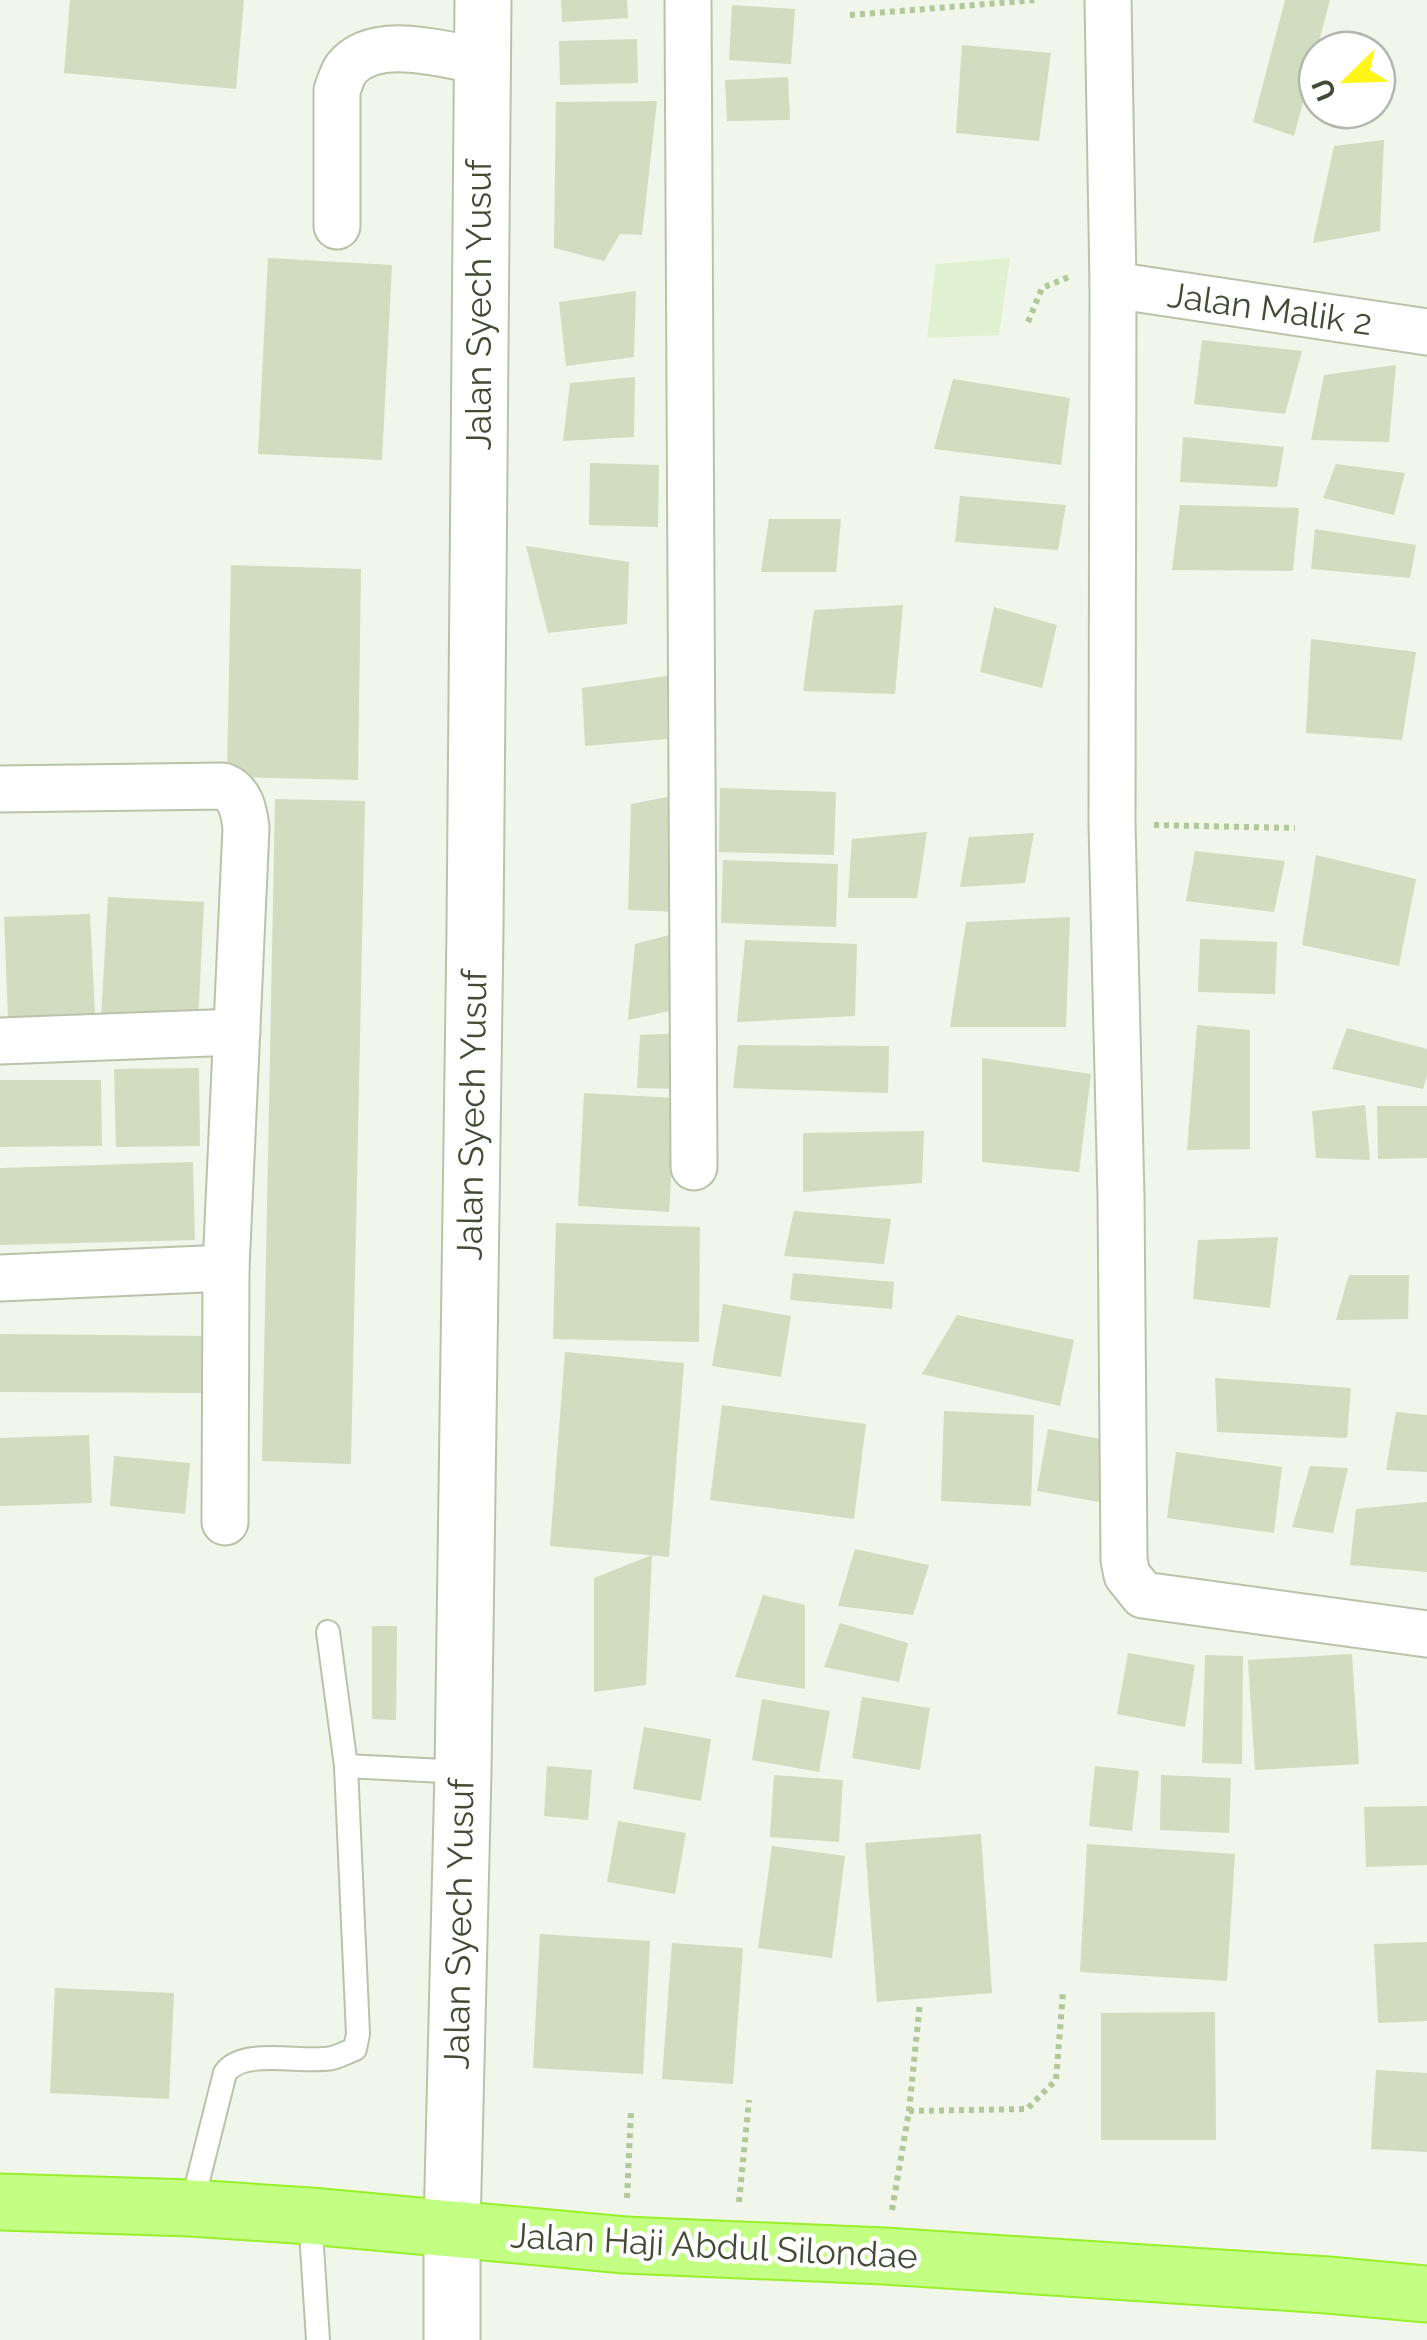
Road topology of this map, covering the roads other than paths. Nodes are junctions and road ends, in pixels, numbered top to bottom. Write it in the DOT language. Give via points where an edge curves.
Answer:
graph roads {
  1 [pos="483,0"];
  2 [pos="688,0"];
  3 [pos="1108,0"];
  4 [pos="481,61"];
  5 [pos="337,226"];
  6 [pos="1113,286"];
  7 [pos="1427,332"];
  8 [pos="0,789"];
  9 [pos="237,1032"];
  10 [pos="0,1042"];
  11 [pos="694,1167"];
  12 [pos="226,1268"];
  13 [pos="0,1278"];
  14 [pos="225,1522"];
  15 [pos="328,1632"];
  16 [pos="1427,1634"];
  17 [pos="346,1766"];
  18 [pos="462,1772"];
  19 [pos="0,2202"];
  20 [pos="191,2208"];
  21 [pos="310,2216"];
  22 [pos="452,2229"];
  23 [pos="1427,2294"];
  24 [pos="318,2340"];
  25 [pos="452,2340"];
  1 -- 4 [label="street, Jalan Syech Yusuf"];
  2 -- 11 [label="street"];
  3 -- 6 [label="street"];
  4 -- 5 [label="street" via="400,48 366,52 345,70 337,90"];
  4 -- 18 [label="street, Jalan Syech Yusuf"];
  6 -- 7 [label="street, Jalan Malik 2"];
  6 -- 16 [label="street" via="1112,824 1127,1575 1143,1595"];
  8 -- 9 [label="street" via="223,786 240,799 246,828"];
  9 -- 10 [label="street"];
  9 -- 12 [label="street"];
  12 -- 13 [label="street"];
  12 -- 14 [label="street"];
  15 -- 17 [label="lane"];
  17 -- 18 [label="lane"];
  17 -- 20 [label="lane" via="355,2050 330,2058 231,2064"];
  18 -- 22 [label="street, Jalan Syech Yusuf"];
  19 -- 20 [label="highway, Jalan Haji Abdul Silondae"];
  20 -- 21 [label="highway, Jalan Haji Abdul Silondae"];
  21 -- 22 [label="highway, Jalan Haji Abdul Silondae"];
  21 -- 24 [label="lane"];
  22 -- 23 [label="highway, Jalan Haji Abdul Silondae"];
  22 -- 25 [label="street, Jalan Syech Yusuf"];
}
